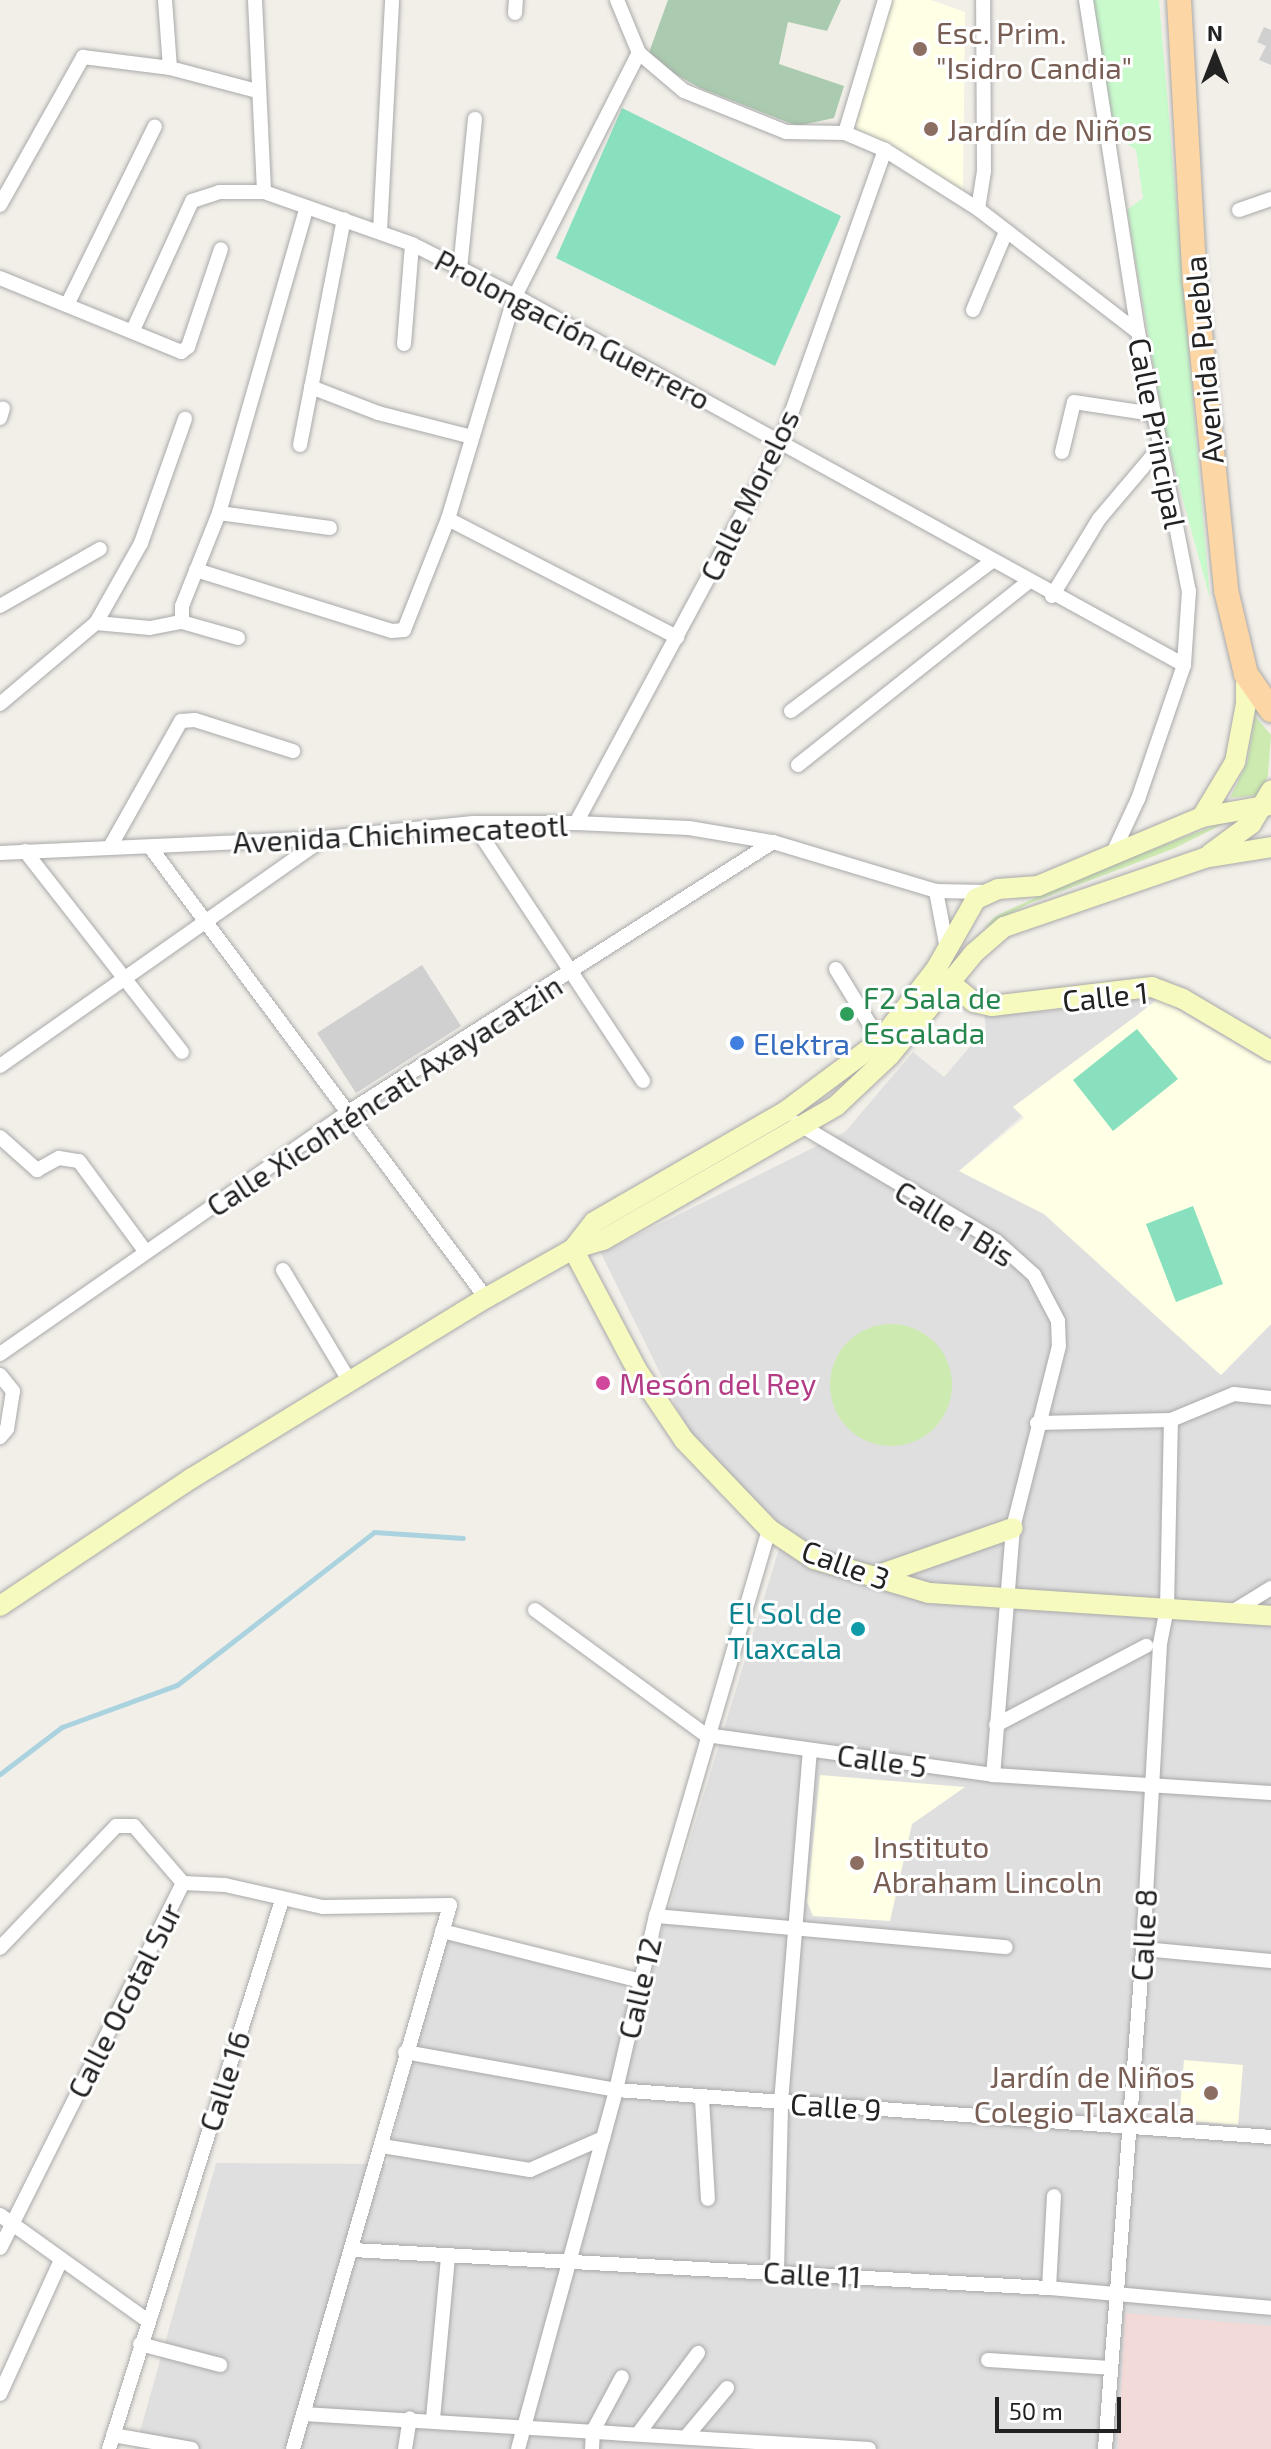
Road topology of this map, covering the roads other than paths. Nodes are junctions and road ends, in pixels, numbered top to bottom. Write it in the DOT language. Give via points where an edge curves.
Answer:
graph roads {
  1 [pos="165,0"];
  2 [pos="255,0"];
  3 [pos="392,0"];
  4 [pos="617,0"];
  5 [pos="885,0"];
  6 [pos="983,0"];
  7 [pos="1086,0"];
  8 [pos="1179,0"];
  9 [pos="639,53"];
  10 [pos="170,68"];
  11 [pos="257,91"];
  12 [pos="475,119"];
  13 [pos="155,126"];
  14 [pos="845,133"];
  15 [pos="885,150"];
  16 [pos="264,192"];
  17 [pos="1271,199"];
  18 [pos="0,205"];
  19 [pos="307,207"];
  20 [pos="978,209"];
  21 [pos="1239,210"];
  22 [pos="344,219"];
  23 [pos="380,231"];
  24 [pos="1006,232"];
  25 [pos="412,244"];
  26 [pos="221,249"];
  27 [pos="460,269"];
  28 [pos="0,278"];
  29 [pos="515,296"];
  30 [pos="67,305"];
  31 [pos="973,310"];
  32 [pos="133,330"];
  33 [pos="1138,332"];
  34 [pos="404,344"];
  35 [pos="311,387"];
  36 [pos="1153,414"];
  37 [pos="185,419"];
  38 [pos="472,437"];
  39 [pos="781,442"];
  40 [pos="300,445"];
  41 [pos="1160,447"];
  42 [pos="1062,452"];
  43 [pos="219,513"];
  44 [pos="448,519"];
  45 [pos="330,528"];
  46 [pos="100,549"];
  47 [pos="992,561"];
  48 [pos="196,570"];
  49 [pos="1028,582"];
  50 [pos="1052,596"];
  51 [pos="0,606"];
  52 [pos="182,622"];
  53 [pos="96,623"];
  54 [pos="677,637"];
  55 [pos="238,638"];
  56 [pos="1184,665"];
  57 [pos="1246,674"];
  58 [pos="0,704"];
  59 [pos="1271,710"];
  60 [pos="791,711"];
  61 [pos="293,751"];
  62 [pos="798,765"];
  63 [pos="1269,801"];
  64 [pos="1202,817"];
  65 [pos="473,823"];
  66 [pos="576,823"];
  67 [pos="325,838"];
  68 [pos="773,842"];
  69 [pos="110,847"];
  70 [pos="150,847"];
  71 [pos="1271,847"];
  72 [pos="25,851"];
  73 [pos="0,853"];
  74 [pos="1112,855"];
  75 [pos="1204,858"];
  76 [pos="1009,888"];
  77 [pos="936,891"];
  78 [pos="987,892"];
  79 [pos="1021,919"];
  80 [pos="205,922"];
  81 [pos="947,950"];
  82 [pos="836,969"];
  83 [pos="574,973"];
  84 [pos="124,976"];
  85 [pos="943,977"];
  86 [pos="880,1041"];
  87 [pos="1271,1051"];
  88 [pos="182,1052"];
  89 [pos="0,1066"];
  90 [pos="643,1081"];
  91 [pos="347,1113"];
  92 [pos="793,1119"];
  93 [pos="0,1137"];
  94 [pos="573,1249"];
  95 [pos="145,1251"];
  96 [pos="283,1270"];
  97 [pos="486,1298"];
  98 [pos="0,1354"];
  99 [pos="0,1375"];
  100 [pos="350,1382"];
  101 [pos="1271,1398"];
  102 [pos="1171,1420"];
  103 [pos="1037,1423"];
  104 [pos="0,1437"];
  105 [pos="1013,1528"];
  106 [pos="769,1529"];
  107 [pos="873,1577"];
  108 [pos="1271,1588"];
  109 [pos="1009,1601"];
  110 [pos="0,1606"];
  111 [pos="1167,1608"];
  112 [pos="535,1610"];
  113 [pos="1232,1612"];
  114 [pos="1271,1616"];
  115 [pos="1146,1646"];
  116 [pos="996,1725"];
  117 [pos="706,1735"];
  118 [pos="810,1750"];
  119 [pos="993,1775"];
  120 [pos="1150,1785"];
  121 [pos="1271,1793"];
  122 [pos="183,1883"];
  123 [pos="282,1900"];
  124 [pos="656,1916"];
  125 [pos="795,1925"];
  126 [pos="442,1931"];
  127 [pos="1006,1947"];
  128 [pos="0,1948"];
  129 [pos="1143,1949"];
  130 [pos="1271,1961"];
  131 [pos="641,1981"];
  132 [pos="405,2052"];
  133 [pos="616,2090"];
  134 [pos="702,2099"];
  135 [pos="781,2102"];
  136 [pos="1129,2124"];
  137 [pos="1271,2137"];
  138 [pos="603,2138"];
  139 [pos="382,2146"];
  140 [pos="1054,2196"];
  141 [pos="708,2199"];
  142 [pos="6,2219"];
  143 [pos="0,2248"];
  144 [pos="353,2250"];
  145 [pos="448,2256"];
  146 [pos="61,2260"];
  147 [pos="569,2265"];
  148 [pos="777,2271"];
  149 [pos="1049,2288"];
  150 [pos="1116,2295"];
  151 [pos="1271,2308"];
  152 [pos="148,2321"];
  153 [pos="140,2344"];
  154 [pos="698,2353"];
  155 [pos="988,2360"];
  156 [pos="220,2365"];
  157 [pos="1111,2368"];
  158 [pos="622,2377"];
  159 [pos="727,2388"];
  160 [pos="0,2394"];
  161 [pos="304,2414"];
  162 [pos="410,2418"];
  163 [pos="433,2419"];
  164 [pos="527,2427"];
  165 [pos="593,2431"];
  166 [pos="638,2434"];
  167 [pos="686,2437"];
  168 [pos="111,2442"];
  169 [pos="192,2449"];
  170 [pos="293,2449"];
  171 [pos="405,2449"];
  172 [pos="518,2449"];
  173 [pos="592,2449"];
  174 [pos="869,2449"];
  175 [pos="1105,2449"];
  1 -- 10 [label="street"];
  2 -- 11 [label="street"];
  3 -- 23 [label="street"];
  4 -- 9 [label="street"];
  5 -- 14 [label="street"];
  6 -- 20 [label="street" via="984,171"];
  7 -- 33 [label="street, Calle Principal"];
  8 -- 57 [label="main road, Avenida Puebla" via="1202,369 1226,590"];
  9 -- 14 [label="street" via="684,91 773,127"];
  9 -- 29 [label="street"];
  10 -- 11 [label="street"];
  10 -- 18 [label="street" via="83,57"];
  11 -- 16 [label="street"];
  12 -- 27 [label="street"];
  13 -- 30 [label="street"];
  14 -- 15 [label="street"];
  15 -- 20 [label="street"];
  15 -- 39 [label="street, Calle Morelos"];
  16 -- 19 [label="street, Prolongación Guerrero"];
  16 -- 32 [label="street, Prolongación Guerrero" via="219,192 192,201"];
  17 -- 21 [label="street"];
  19 -- 22 [label="street, Prolongación Guerrero"];
  19 -- 43 [label="street"];
  20 -- 24 [label="street"];
  22 -- 23 [label="street, Prolongación Guerrero"];
  22 -- 35 [label="street"];
  23 -- 25 [label="street, Prolongación Guerrero"];
  24 -- 31 [label="street"];
  24 -- 33 [label="street"];
  25 -- 27 [label="street, Prolongación Guerrero"];
  25 -- 34 [label="street"];
  26 -- 32 [label="street" via="188,347 170,350"];
  27 -- 29 [label="street, Prolongación Guerrero"];
  28 -- 30 [label="street"];
  29 -- 38 [label="street"];
  29 -- 39 [label="street, Prolongación Guerrero"];
  30 -- 32 [label="street"];
  33 -- 36 [label="street, Calle Principal"];
  35 -- 38 [label="street" via="378,413"];
  35 -- 40 [label="street"];
  36 -- 41 [label="street, Calle Principal"];
  36 -- 42 [label="street" via="1074,402"];
  37 -- 53 [label="street" via="141,543"];
  38 -- 44 [label="street"];
  39 -- 47 [label="street, Prolongación Guerrero"];
  39 -- 54 [label="street, Calle Morelos"];
  41 -- 50 [label="street" via="1099,519"];
  41 -- 56 [label="street, Calle Principal" via="1189,591"];
  43 -- 45 [label="street"];
  43 -- 48 [label="street"];
  44 -- 48 [label="street" via="404,630 392,631"];
  44 -- 54 [label="street"];
  46 -- 51 [label="street"];
  47 -- 49 [label="street, Prolongación Guerrero"];
  47 -- 60 [label="street"];
  48 -- 52 [label="street" via="182,606"];
  49 -- 50 [label="street, Prolongación Guerrero"];
  49 -- 62 [label="street"];
  50 -- 56 [label="street, Prolongación Guerrero"];
  52 -- 53 [label="street" via="150,628"];
  52 -- 55 [label="street"];
  53 -- 58 [label="street"];
  54 -- 66 [label="street, Calle Morelos"];
  56 -- 74 [label="street, Calle Principal" via="1138,799"];
  57 -- 59 [label="main road, Avenida Puebla"];
  57 -- 64 [label="main road" via="1235,762"];
  61 -- 69 [label="street" via="195,720 181,721"];
  63 -- 64 [label="main road"];
  63 -- 75 [label="main road" via="1237,836"];
  64 -- 74 [label="main road"];
  65 -- 66 [label="street, Avenida Chichimecateotl"];
  65 -- 67 [label="street, Avenida Chichimecateotl"];
  65 -- 83 [label="street"];
  66 -- 68 [label="street, Avenida Chichimecateotl" via="689,828"];
  67 -- 70 [label="street, Avenida Chichimecateotl"];
  67 -- 80 [label="street"];
  68 -- 77 [label="street, Avenida Chichimecateotl"];
  68 -- 83 [label="street, Calle Xicohténcatl Axayacatzin"];
  69 -- 70 [label="street, Avenida Chichimecateotl"];
  69 -- 72 [label="street, Avenida Chichimecateotl"];
  70 -- 80 [label="street"];
  71 -- 75 [label="main road"];
  72 -- 73 [label="street, Avenida Chichimecateotl"];
  72 -- 84 [label="street"];
  74 -- 76 [label="main road" via="1038,886"];
  75 -- 79 [label="main road"];
  76 -- 78 [label="main road"];
  76 -- 79 [label="main road"];
  77 -- 78 [label="street, Avenida Chichimecateotl"];
  77 -- 81 [label="street"];
  78 -- 81 [label="main road" via="964,913"];
  79 -- 85 [label="main road"];
  80 -- 84 [label="street"];
  80 -- 91 [label="street"];
  81 -- 85 [label="main road"];
  82 -- 86 [label="street"];
  83 -- 90 [label="street"];
  83 -- 91 [label="street, Calle Xicohténcatl Axayacatzin"];
  84 -- 88 [label="street"];
  84 -- 89 [label="street"];
  85 -- 86 [label="main road"];
  85 -- 87 [label="main road, Calle 1" via="974,1002 1011,1007 1152,987 1183,999"];
  85 -- 92 [label="main road" via="865,1081 836,1106"];
  86 -- 92 [label="main road"];
  91 -- 95 [label="street, Calle Xicohténcatl Axayacatzin"];
  91 -- 97 [label="street"];
  92 -- 94 [label="main road" via="603,1240"];
  92 -- 103 [label="street, Calle 1 Bis" via="996,1241 1034,1275 1058,1321 1059,1346"];
  93 -- 95 [label="street" via="37,1170 59,1158 79,1161"];
  94 -- 97 [label="main road"];
  94 -- 106 [label="main road, Calle 3" via="637,1370 684,1440"];
  95 -- 98 [label="street, Calle Xicohténcatl Axayacatzin"];
  96 -- 100 [label="street"];
  97 -- 100 [label="main road"];
  99 -- 104 [label="street" via="13,1391 7,1429"];
  100 -- 110 [label="main road" via="192,1478"];
  101 -- 102 [label="street" via="1234,1394"];
  102 -- 103 [label="street"];
  102 -- 111 [label="street, Calle 8"];
  103 -- 105 [label="street, Calle 1 Bis"];
  105 -- 107 [label="main road"];
  105 -- 109 [label="street, Calle 1 Bis"];
  106 -- 107 [label="main road, Calle 3" via="814,1559"];
  106 -- 117 [label="street, Calle 12"];
  107 -- 109 [label="main road, Calle 3" via="929,1593"];
  108 -- 113 [label="street"];
  109 -- 111 [label="main road, Calle 3"];
  109 -- 116 [label="street, Calle 1 Bis"];
  111 -- 113 [label="main road, Calle 3"];
  111 -- 120 [label="street, Calle 8"];
  112 -- 117 [label="street, Calle 5"];
  113 -- 114 [label="main road, Calle 3"];
  115 -- 116 [label="street"];
  116 -- 119 [label="street, Calle 1 Bis"];
  117 -- 118 [label="street, Calle 5"];
  117 -- 124 [label="street, Calle 12"];
  118 -- 119 [label="street, Calle 5"];
  118 -- 125 [label="street"];
  119 -- 120 [label="street, Calle 5"];
  120 -- 121 [label="street, Calle 5"];
  120 -- 129 [label="street, Calle 8"];
  122 -- 123 [label="street" via="225,1885"];
  122 -- 128 [label="street, Calle Ocotal Sur" via="134,1826 116,1826"];
  122 -- 142 [label="street, Calle Ocotal Sur"];
  123 -- 126 [label="street" via="323,1907 450,1905"];
  123 -- 152 [label="street, Calle 16"];
  124 -- 125 [label="street"];
  124 -- 131 [label="street, Calle 12"];
  125 -- 127 [label="street"];
  125 -- 135 [label="street"];
  126 -- 131 [label="street"];
  126 -- 132 [label="street"];
  129 -- 130 [label="street"];
  129 -- 136 [label="street, Calle 8"];
  131 -- 133 [label="street, Calle 12"];
  132 -- 133 [label="street, Calle 9"];
  132 -- 139 [label="street"];
  133 -- 134 [label="street, Calle 9"];
  133 -- 138 [label="street, Calle 12"];
  134 -- 135 [label="street, Calle 9"];
  134 -- 141 [label="street"];
  135 -- 136 [label="street, Calle 9"];
  135 -- 148 [label="street"];
  136 -- 137 [label="street, Calle 9"];
  136 -- 150 [label="street, Calle 8"];
  138 -- 139 [label="street" via="530,2170"];
  138 -- 147 [label="street, Calle 12"];
  139 -- 144 [label="street"];
  140 -- 149 [label="street"];
  142 -- 143 [label="street, Calle Ocotal Sur"];
  142 -- 146 [label="street"];
  144 -- 145 [label="street, Calle 11"];
  144 -- 161 [label="street"];
  145 -- 147 [label="street, Calle 11"];
  145 -- 163 [label="street"];
  146 -- 152 [label="street"];
  146 -- 160 [label="street"];
  147 -- 148 [label="street, Calle 11"];
  147 -- 164 [label="street, Calle 12"];
  148 -- 149 [label="street, Calle 11"];
  149 -- 150 [label="street, Calle 11"];
  150 -- 151 [label="street, Calle 11"];
  150 -- 157 [label="street, Calle 8"];
  152 -- 153 [label="street, Calle 16"];
  153 -- 156 [label="street"];
  153 -- 168 [label="street, Calle 16"];
  154 -- 166 [label="street"];
  155 -- 157 [label="street"];
  157 -- 175 [label="street, Calle 8"];
  158 -- 165 [label="street"];
  159 -- 167 [label="street"];
  161 -- 162 [label="street"];
  161 -- 170 [label="street"];
  162 -- 163 [label="street"];
  162 -- 171 [label="street"];
  163 -- 164 [label="street"];
  164 -- 165 [label="street"];
  164 -- 172 [label="street, Calle 12"];
  165 -- 166 [label="street"];
  165 -- 173 [label="street"];
  166 -- 167 [label="street"];
  167 -- 174 [label="street"];
  168 -- 169 [label="street"];
}
